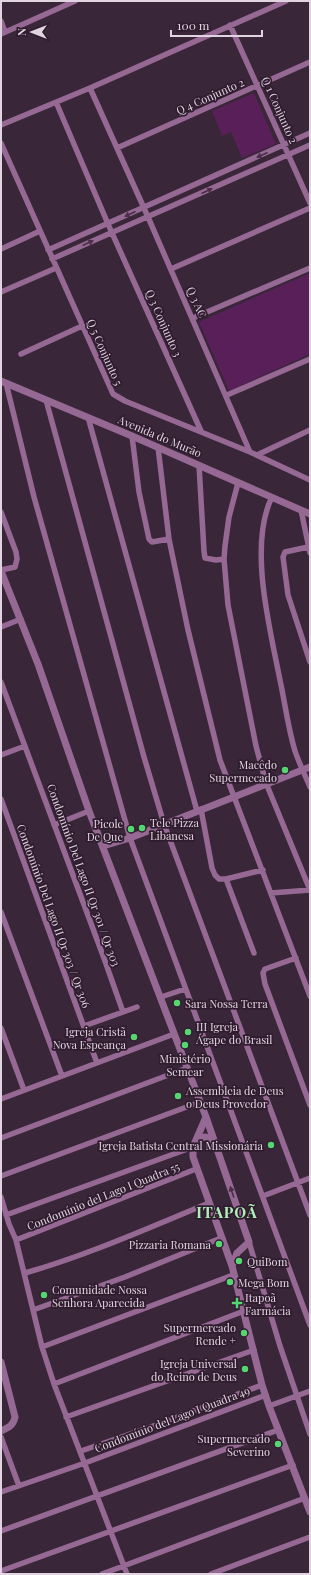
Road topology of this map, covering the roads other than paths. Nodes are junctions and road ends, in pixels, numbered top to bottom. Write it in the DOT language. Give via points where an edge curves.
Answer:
graph roads {
  1 [pos="75,1"];
  2 [pos="286,1"];
  3 [pos="1,21"];
  4 [pos="230,25"];
  5 [pos="3,33"];
  6 [pos="310,62"];
  7 [pos="258,86"];
  8 [pos="90,88"];
  9 [pos="56,102"];
  10 [pos="1,125"];
  11 [pos="310,133"];
  12 [pos="1,143"];
  13 [pos="284,145"];
  14 [pos="310,145"];
  15 [pos="118,148"];
  16 [pos="289,154"];
  17 [pos="310,203"];
  18 [pos="144,208"];
  19 [pos="310,208"];
  20 [pos="148,217"];
  21 [pos="108,224"];
  22 [pos="40,231"];
  23 [pos="113,232"];
  24 [pos="1,249"];
  25 [pos="48,250"];
  26 [pos="52,259"];
  27 [pos="56,268"];
  28 [pos="310,268"];
  29 [pos="171,269"];
  30 [pos="1,292"];
  31 [pos="193,318"];
  32 [pos="82,326"];
  33 [pos="21,354"];
  34 [pos="310,359"];
  35 [pos="4,382"];
  36 [pos="227,395"];
  37 [pos="46,400"];
  38 [pos="88,417"];
  39 [pos="310,430"];
  40 [pos="201,431"];
  41 [pos="132,436"];
  42 [pos="158,447"];
  43 [pos="250,452"];
  44 [pos="257,456"];
  45 [pos="199,465"];
  46 [pos="310,480"];
  47 [pos="238,483"];
  48 [pos="272,497"];
  49 [pos="301,510"];
  50 [pos="1,512"];
  51 [pos="310,514"];
  52 [pos="169,540"];
  53 [pos="308,547"];
  54 [pos="310,553"];
  55 [pos="224,559"];
  56 [pos="1,570"];
  57 [pos="20,619"];
  58 [pos="1,627"];
  59 [pos="310,662"];
  60 [pos="1,682"];
  61 [pos="25,746"];
  62 [pos="1,755"];
  63 [pos="310,767"];
  64 [pos="302,770"];
  65 [pos="266,783"];
  66 [pos="310,787"];
  67 [pos="234,796"];
  68 [pos="1,799"];
  69 [pos="199,810"];
  70 [pos="89,811"];
  71 [pos="164,824"];
  72 [pos="54,825"];
  73 [pos="130,838"];
  74 [pos="102,846"];
  75 [pos="263,870"];
  76 [pos="226,879"];
  77 [pos="310,890"];
  78 [pos="271,893"];
  79 [pos="1,912"];
  80 [pos="254,953"];
  81 [pos="296,958"];
  82 [pos="185,988"];
  83 [pos="310,996"];
  84 [pos="161,997"];
  85 [pos="137,1007"];
  86 [pos="123,1012"];
  87 [pos="84,1026"];
  88 [pos="1,1028"];
  89 [pos="174,1034"];
  90 [pos="97,1063"];
  91 [pos="187,1068"];
  92 [pos="62,1076"];
  93 [pos="24,1090"];
  94 [pos="1,1099"];
  95 [pos="200,1102"];
  96 [pos="310,1105"];
  97 [pos="206,1117"];
  98 [pos="1,1138"];
  99 [pos="197,1138"];
  100 [pos="215,1142"];
  101 [pos="193,1147"];
  102 [pos="196,1169"];
  103 [pos="1,1176"];
  104 [pos="310,1178"];
  105 [pos="298,1183"];
  106 [pos="263,1196"];
  107 [pos="1,1198"];
  108 [pos="209,1203"];
  109 [pos="6,1215"];
  110 [pos="310,1215"];
  111 [pos="221,1238"];
  112 [pos="16,1240"];
  113 [pos="249,1242"];
  114 [pos="226,1252"];
  115 [pos="237,1253"];
  116 [pos="232,1266"];
  117 [pos="25,1273"];
  118 [pos="233,1275"];
  119 [pos="33,1310"];
  120 [pos="244,1311"];
  121 [pos="310,1325"];
  122 [pos="42,1347"];
  123 [pos="254,1350"];
  124 [pos="1,1362"];
  125 [pos="54,1384"];
  126 [pos="262,1385"];
  127 [pos="4,1387"];
  128 [pos="310,1391"];
  129 [pos="266,1395"];
  130 [pos="296,1396"];
  131 [pos="269,1406"];
  132 [pos="66,1417"];
  133 [pos="278,1430"];
  134 [pos="1,1431"];
  135 [pos="310,1434"];
  136 [pos="1,1437"];
  137 [pos="80,1450"];
  138 [pos="85,1463"];
  139 [pos="293,1465"];
  140 [pos="19,1486"];
  141 [pos="1,1492"];
  142 [pos="98,1496"];
  143 [pos="305,1498"];
  144 [pos="310,1512"];
  145 [pos="1,1531"];
  146 [pos="111,1531"];
  147 [pos="310,1537"];
  148 [pos="124,1566"];
  149 [pos="1,1571"];
  150 [pos="102,1574"];
  151 [pos="127,1574"];
  152 [pos="211,1574"];
  1 -- 5 [label="street"];
  2 -- 4 [label="street"];
  3 -- 5 [label="street"];
  4 -- 7 [label="street, Q 1 Conjunto 2"];
  4 -- 8 [label="street"];
  6 -- 7 [label="street, Q 4 Conjunto 2"];
  7 -- 13 [label="street, Q 1 Conjunto 2"];
  7 -- 15 [label="street, Q 4 Conjunto 2"];
  8 -- 9 [label="street"];
  8 -- 15 [label="street, Q 3 AC"];
  9 -- 10 [label="street"];
  9 -- 21 [label="street, Q 3 Conjunto 3"];
  11 -- 13 [label="street"];
  12 -- 22 [label="street, Q 5 Conjunto 5"];
  13 -- 16 [label="street, Q 1 Conjunto 2"];
  13 -- 18 [label="street, one-way"];
  14 -- 16 [label="street"];
  15 -- 18 [label="street, Q 3 AC"];
  16 -- 17 [label="street, Q 1 Conjunto 2"];
  20 -- 16 [label="street, one-way"];
  18 -- 20 [label="street, Q 3 AC"];
  18 -- 21 [label="street, one-way"];
  19 -- 29 [label="street"];
  20 -- 23 [label="street"];
  20 -- 29 [label="street, Q 3 AC"];
  21 -- 23 [label="street, Q 3 Conjunto 3"];
  21 -- 25 [label="street"];
  22 -- 24 [label="street"];
  22 -- 25 [label="street, Q 5 Conjunto 5"];
  26 -- 23 [label="street, one-way"];
  23 -- 40 [label="street, Q 3 Conjunto 3"];
  25 -- 26 [label="street, Q 5 Conjunto 5"];
  26 -- 27 [label="street, Q 5 Conjunto 5"];
  27 -- 30 [label="street"];
  27 -- 32 [label="street, Q 5 Conjunto 5"];
  28 -- 31 [label="street"];
  29 -- 31 [label="street, Q 3 AC"];
  31 -- 36 [label="street, Q 3 AC"];
  32 -- 33 [label="street"];
  32 -- 40 [label="street, Q 5 Conjunto 5" via="113,394"];
  34 -- 36 [label="street"];
  35 -- 37 [label="street, Avenida do Murão"];
  35 -- 73 [label="street"];
  36 -- 43 [label="street, Q 3 AC"];
  37 -- 38 [label="street, Avenida do Murão"];
  37 -- 71 [label="street"];
  38 -- 41 [label="street, Avenida do Murão"];
  38 -- 69 [label="street"];
  39 -- 44 [label="street"];
  40 -- 43 [label="street, Q 5 Conjunto 5"];
  41 -- 42 [label="street, Avenida do Murão"];
  41 -- 52 [label="street" via="139,492 149,539 152,542"];
  42 -- 45 [label="street, Avenida do Murão"];
  42 -- 52 [label="street"];
  43 -- 44 [label="street"];
  44 -- 46 [label="street"];
  45 -- 47 [label="street, Avenida do Murão"];
  45 -- 55 [label="street" via="205,558"];
  47 -- 48 [label="street, Avenida do Murão"];
  47 -- 55 [label="street" via="229,517"];
  48 -- 49 [label="street, Avenida do Murão"];
  48 -- 64 [label="street" via="263,528 263,578 267,612 293,743"];
  49 -- 51 [label="street, Avenida do Murão"];
  49 -- 53 [label="street"];
  50 -- 56 [label="street" via="17,559 15,567"];
  52 -- 67 [label="street" via="184,615 220,760"];
  53 -- 54 [label="street"];
  53 -- 59 [label="street" via="288,550 283,557 288,595"];
  55 -- 65 [label="street" via="230,618"];
  56 -- 57 [label="street"];
  57 -- 58 [label="street"];
  57 -- 70 [label="street"];
  60 -- 61 [label="street, Condomínio Del Lago II Qr 301 / Qr 303"];
  61 -- 62 [label="street"];
  61 -- 72 [label="street, Condomínio Del Lago II Qr 301 / Qr 303"];
  63 -- 64 [label="street"];
  64 -- 65 [label="street"];
  64 -- 66 [label="street"];
  65 -- 67 [label="street"];
  65 -- 77 [label="street"];
  67 -- 69 [label="street"];
  67 -- 75 [label="street"];
  68 -- 87 [label="street, Condomínio Del Lago II Qr 303 / Qr 306"];
  69 -- 71 [label="street"];
  69 -- 76 [label="street" via="215,875 219,879"];
  70 -- 72 [label="street"];
  70 -- 74 [label="street"];
  71 -- 73 [label="street"];
  71 -- 105 [label="street"];
  72 -- 86 [label="street, Condomínio Del Lago II Qr 301 / Qr 303"];
  73 -- 74 [label="street"];
  73 -- 82 [label="street"];
  74 -- 84 [label="street"];
  75 -- 76 [label="street"];
  75 -- 78 [label="street"];
  76 -- 80 [label="street"];
  77 -- 78 [label="street"];
  78 -- 81 [label="street"];
  79 -- 92 [label="street"];
  81 -- 83 [label="street"];
  81 -- 96 [label="street" via="265,969 263,973"];
  82 -- 84 [label="street"];
  82 -- 106 [label="street"];
  84 -- 89 [label="street"];
  85 -- 86 [label="street"];
  86 -- 87 [label="street"];
  87 -- 90 [label="street, Condomínio Del Lago II Qr 303 / Qr 306"];
  88 -- 93 [label="street"];
  89 -- 90 [label="street"];
  89 -- 91 [label="street"];
  90 -- 92 [label="street"];
  91 -- 95 [label="street"];
  91 -- 98 [label="street"];
  92 -- 93 [label="street"];
  93 -- 94 [label="street"];
  95 -- 97 [label="street"];
  95 -- 103 [label="street"];
  97 -- 99 [label="street"];
  97 -- 100 [label="street"];
  99 -- 100 [label="street" via="206,1137"];
  99 -- 101 [label="street"];
  113 -- 100 [label="street, one-way"];
  101 -- 102 [label="street" via="192,1157"];
  101 -- 109 [label="street"];
  102 -- 108 [label="street"];
  102 -- 112 [label="street, Condomínio del Lago I Quadra 55"];
  104 -- 105 [label="street"];
  105 -- 106 [label="street"];
  105 -- 110 [label="street"];
  106 -- 121 [label="street"];
  107 -- 109 [label="street"];
  108 -- 111 [label="street"];
  108 -- 117 [label="street" via="128,1236"];
  109 -- 112 [label="street"];
  111 -- 114 [label="street"];
  111 -- 119 [label="street" via="125,1277"];
  112 -- 117 [label="street"];
  113 -- 115 [label="street"];
  113 -- 130 [label="street"];
  114 -- 115 [label="street"];
  114 -- 116 [label="street"];
  115 -- 116 [label="street"];
  116 -- 118 [label="street"];
  117 -- 119 [label="street"];
  118 -- 120 [label="street"];
  118 -- 122 [label="street"];
  119 -- 122 [label="street"];
  120 -- 123 [label="street"];
  120 -- 125 [label="street"];
  122 -- 125 [label="street"];
  123 -- 126 [label="street"];
  123 -- 132 [label="street"];
  124 -- 127 [label="street"];
  125 -- 132 [label="street"];
  126 -- 129 [label="street"];
  126 -- 137 [label="street, Condomínio del Lago I Quadra 49" via="156,1425"];
  127 -- 134 [label="street" via="15,1417 11,1426"];
  128 -- 130 [label="street"];
  129 -- 131 [label="street"];
  129 -- 138 [label="street, Condomínio del Lago I Quadra 49"];
  130 -- 131 [label="street"];
  130 -- 135 [label="street"];
  131 -- 133 [label="street"];
  132 -- 137 [label="street"];
  133 -- 139 [label="street"];
  133 -- 142 [label="street"];
  136 -- 140 [label="street"];
  137 -- 138 [label="street"];
  138 -- 140 [label="street, Condomínio del Lago I Quadra 49"];
  138 -- 142 [label="street"];
  139 -- 143 [label="street"];
  139 -- 146 [label="street"];
  140 -- 141 [label="street, Condomínio del Lago I Quadra 49"];
  142 -- 145 [label="street"];
  142 -- 146 [label="street"];
  143 -- 144 [label="street"];
  143 -- 148 [label="street"];
  146 -- 148 [label="street"];
  146 -- 149 [label="street"];
  147 -- 152 [label="street"];
  148 -- 150 [label="street"];
  148 -- 151 [label="street"];
}
